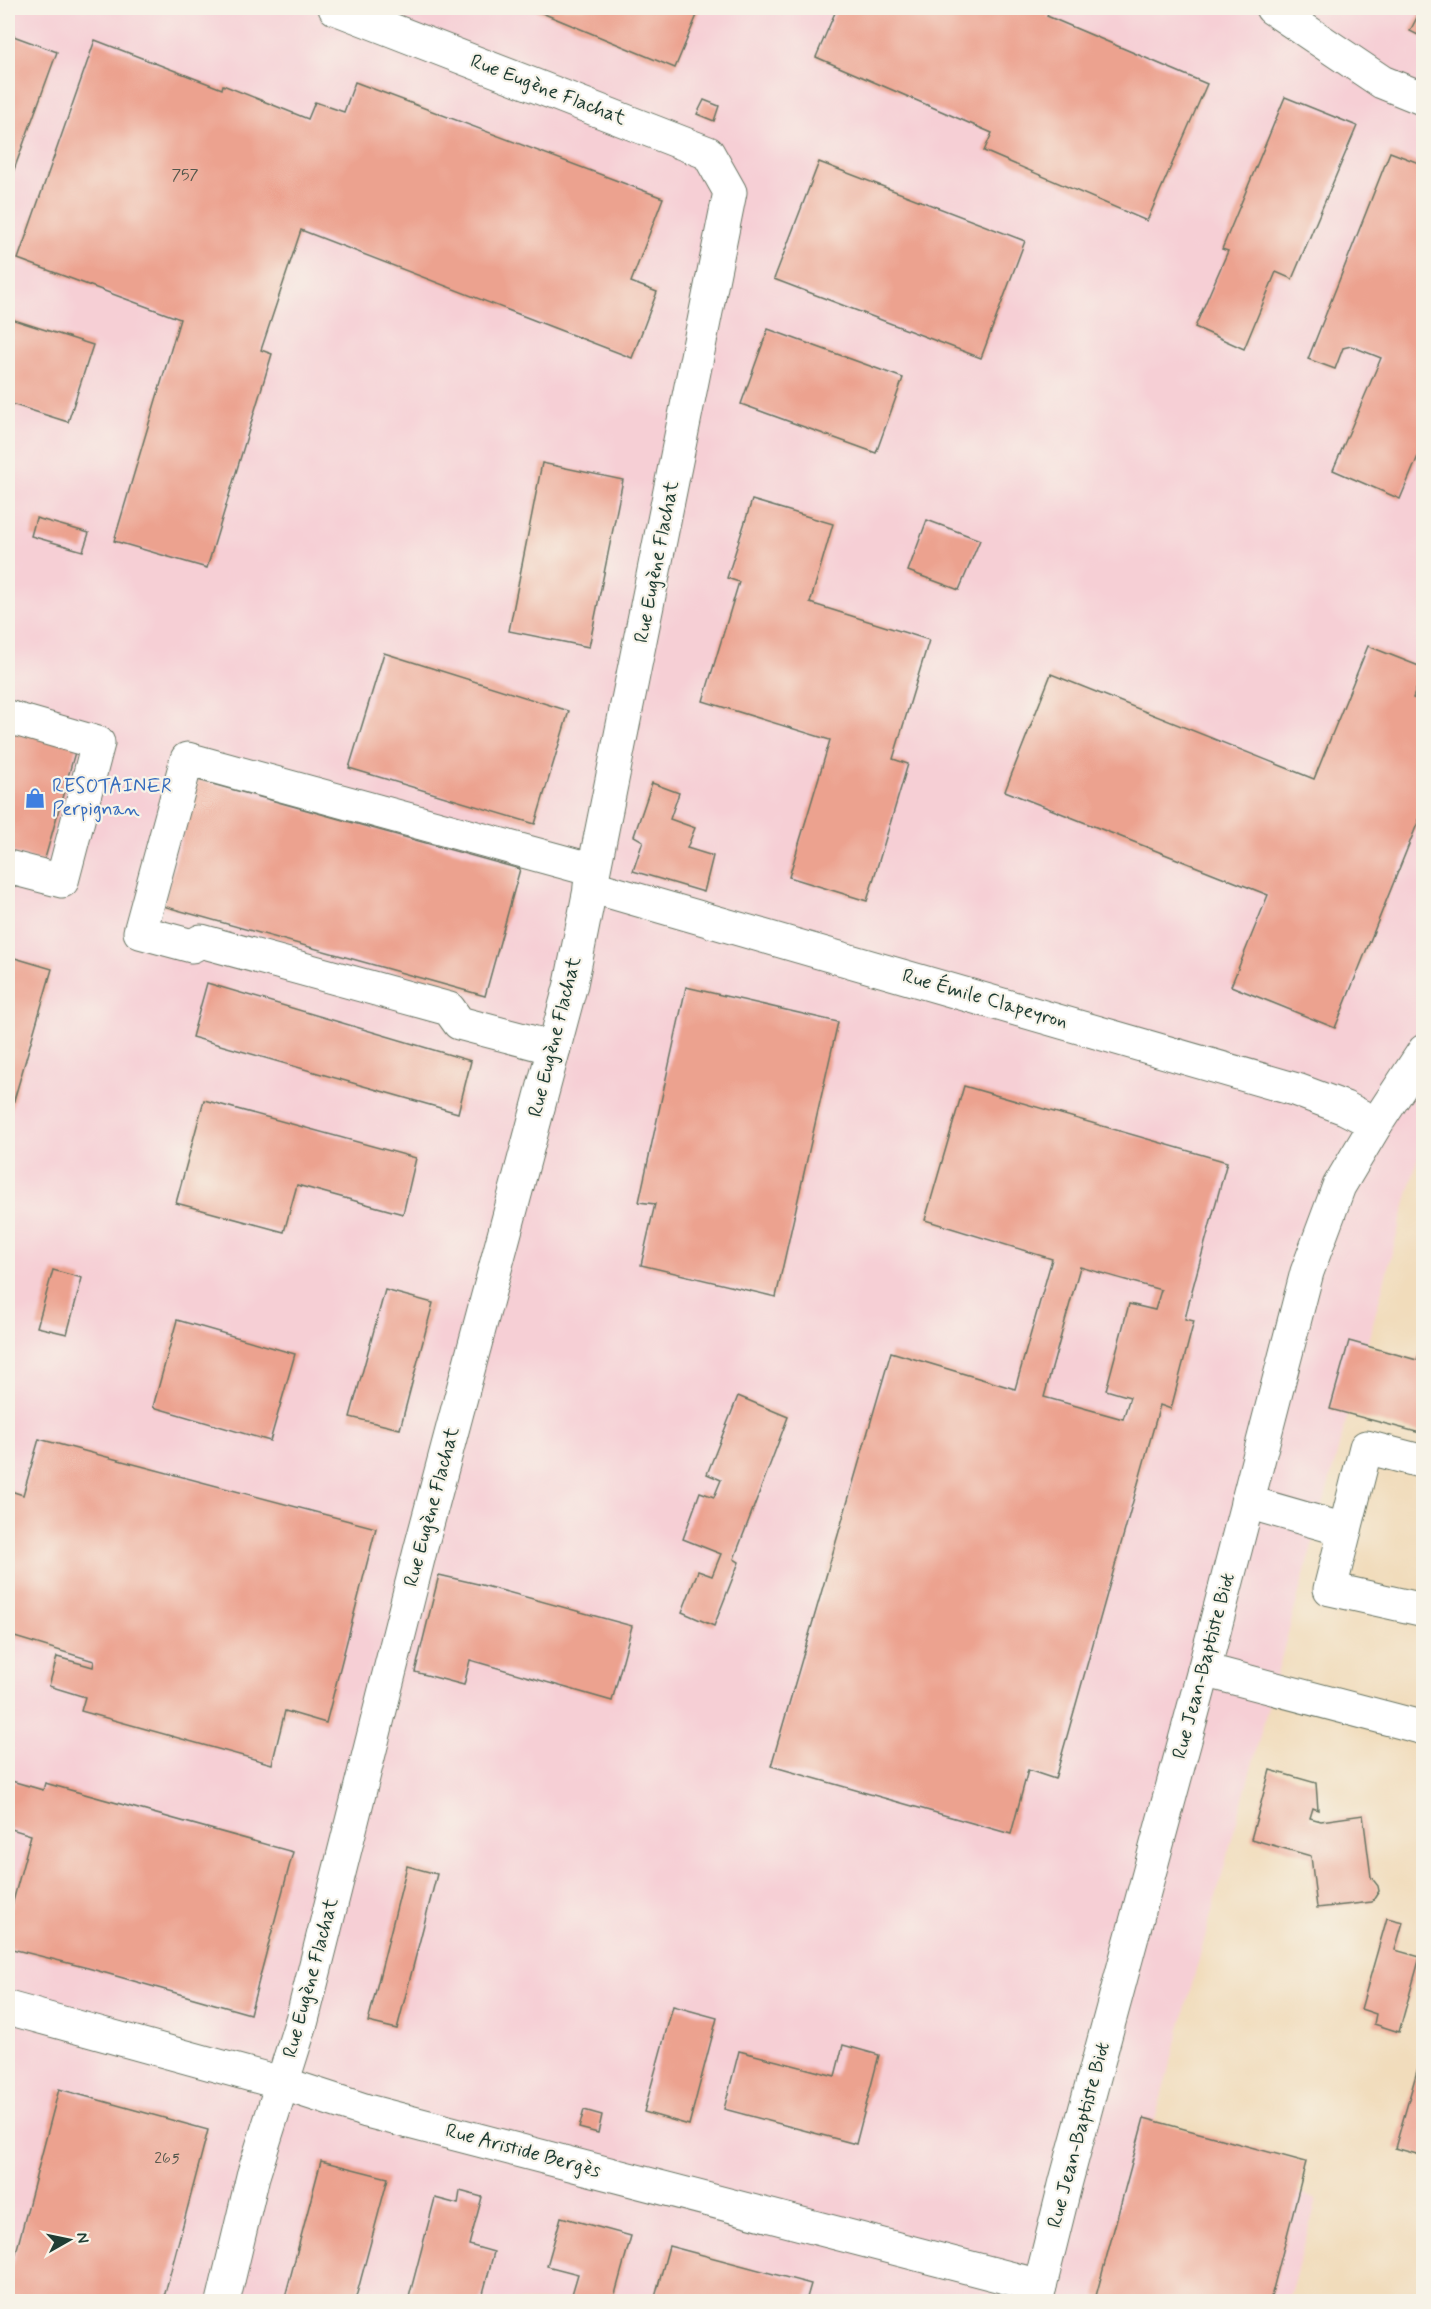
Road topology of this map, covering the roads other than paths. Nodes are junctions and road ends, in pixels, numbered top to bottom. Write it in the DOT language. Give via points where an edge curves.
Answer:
graph roads {
  1 [pos="336,8"];
  2 [pos="1272,8"];
  3 [pos="1424,99"];
  4 [pos="8,717"];
  5 [pos="8,867"];
  6 [pos="591,878"];
  7 [pos="554,1048"];
  8 [pos="1424,1051"];
  9 [pos="1376,1124"];
  10 [pos="1424,1462"];
  11 [pos="1247,1502"];
  12 [pos="1345,1530"];
  13 [pos="1424,1610"];
  14 [pos="1204,1670"];
  15 [pos="1424,1728"];
  16 [pos="8,2008"];
  17 [pos="281,2083"];
  18 [pos="1038,2294"];
  19 [pos="223,2301"];
  1 -- 6 [label="street, Rue Eugène Flachat" via="708,153 730,192"];
  2 -- 3 [label="street" via="1382,82"];
  4 -- 5 [label="street" via="98,743 62,882"];
  6 -- 7 [label="street, Rue Eugène Flachat" via="571,984"];
  6 -- 7 [label="street, Rue Émile Clapeyron" via="187,759 140,932 192,946 201,941 438,1005 449,1009 459,1023"];
  6 -- 9 [label="street, Rue Émile Clapeyron" via="1297,1090"];
  7 -- 17 [label="street, Rue Eugène Flachat" via="421,1547 302,2020"];
  8 -- 9 [label="street, Rue Jean-Baptiste Biot"];
  9 -- 11 [label="street, Rue Jean-Baptiste Biot" via="1340,1186 1307,1272"];
  10 -- 12 [label="street" via="1366,1447"];
  11 -- 12 [label="street"];
  11 -- 14 [label="street, Rue Jean-Baptiste Biot"];
  12 -- 13 [label="street" via="1330,1589"];
  14 -- 15 [label="street"];
  14 -- 18 [label="street, Rue Jean-Baptiste Biot"];
  16 -- 17 [label="street, Rue Aristide Bergès"];
  17 -- 18 [label="street, Rue Aristide Bergès" via="367,2111"];
  17 -- 19 [label="street, Rue Eugène Flachat"];
}
